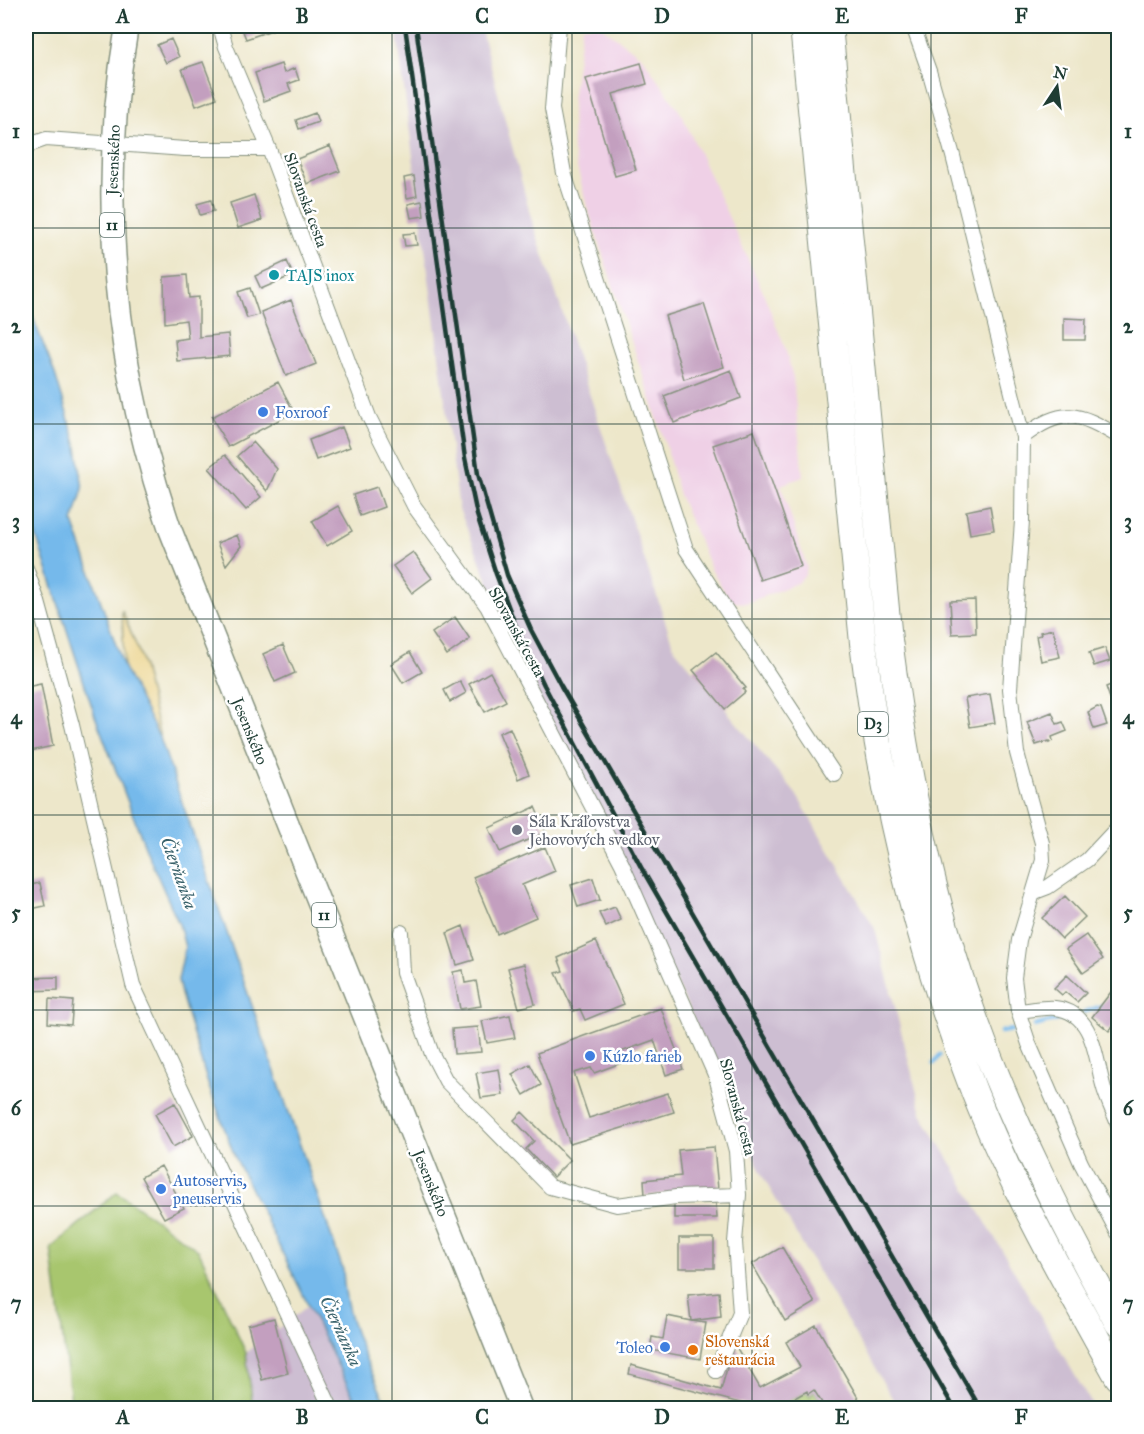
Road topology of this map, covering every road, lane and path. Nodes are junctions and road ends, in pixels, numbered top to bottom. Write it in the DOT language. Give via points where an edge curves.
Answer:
graph roads {
  1 [pos="127,26"];
  2 [pos="220,26"];
  3 [pos="560,26"];
  4 [pos="802,26"];
  5 [pos="829,26"];
  6 [pos="913,26"];
  7 [pos="112,142"];
  8 [pos="26,146"];
  9 [pos="269,148"];
  10 [pos="1119,435"];
  11 [pos="1023,437"];
  12 [pos="26,568"];
  13 [pos="834,774"];
  14 [pos="1119,827"];
  15 [pos="1035,892"];
  16 [pos="401,932"];
  17 [pos="1018,1011"];
  18 [pos="1119,1124"];
  19 [pos="739,1195"];
  20 [pos="1119,1233"];
  21 [pos="1119,1323"];
  22 [pos="716,1371"];
  23 [pos="1119,1377"];
  24 [pos="331,1408"];
  25 [pos="521,1408"];
  1 -- 7 [label="main road, Jesenského / 11"];
  2 -- 9 [label="street, Slovanská cesta"];
  3 -- 13 [label="street" via="552,109 564,173 686,549"];
  4 -- 23 [label="highway, D3" via="863,643 874,728 898,848 930,967 976,1096 1024,1202"];
  5 -- 21 [label="highway, D3" via="888,629 921,833 955,959 1002,1090 1033,1162"];
  6 -- 11 [label="street" via="930,71 953,156"];
  7 -- 8 [label="street" via="46,139"];
  7 -- 9 [label="street" via="186,149"];
  7 -- 25 [label="main road, Jesenského / 11" via="118,308 150,472"];
  9 -- 19 [label="street, Slovanská cesta" via="369,417 414,506 487,606 622,864 716,1077 736,1151"];
  10 -- 11 [label="street" via="1091,420 1068,415 1048,419"];
  11 -- 15 [label="street" via="1022,521 1010,689 1017,753 1042,843 1043,860"];
  12 -- 24 [label="street" via="72,725 133,985"];
  14 -- 15 [label="street" via="1087,860"];
  15 -- 17 [label="street" via="1019,940 1014,978"];
  16 -- 19 [label="street" via="403,973 432,1054 446,1081 550,1187 617,1205 675,1197"];
  17 -- 18 [label="street" via="1056,1008 1076,1016 1085,1025 1092,1038 1103,1088"];
  17 -- 20 [label="street" via="1081,1163"];
  19 -- 22 [label="street, Slovanská cesta" via="735,1242 740,1313"];
}
